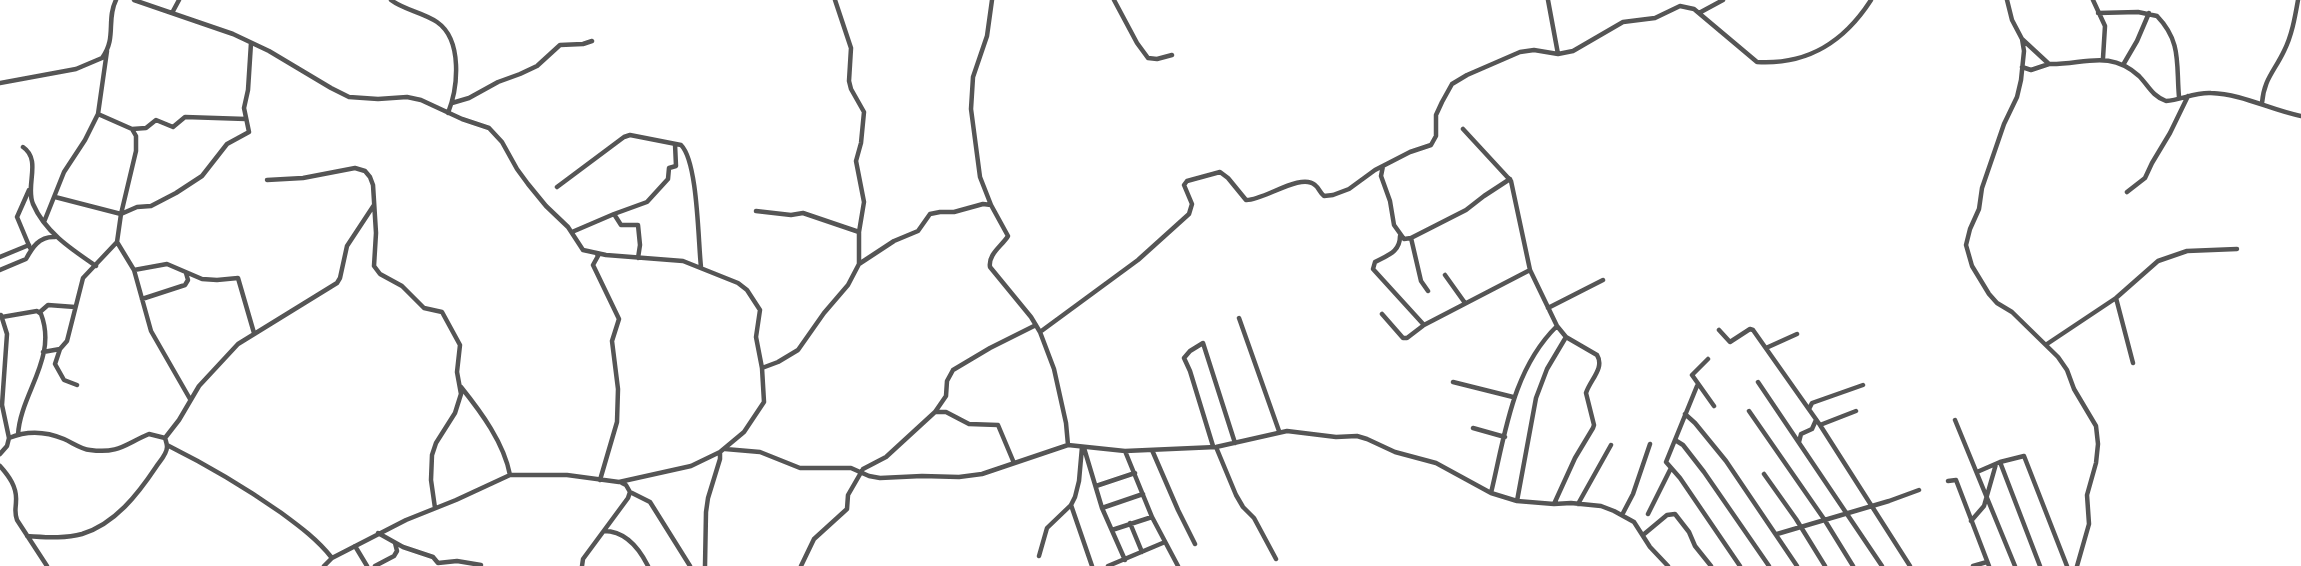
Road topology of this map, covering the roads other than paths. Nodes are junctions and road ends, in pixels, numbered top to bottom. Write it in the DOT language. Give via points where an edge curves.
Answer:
graph roads {
  1 [pos="116,0"];
  2 [pos="134,0"];
  3 [pos="179,0"];
  4 [pos="391,0"];
  5 [pos="835,0"];
  6 [pos="992,0"];
  7 [pos="1114,0"];
  8 [pos="1548,0"];
  9 [pos="1723,0"];
  10 [pos="1871,0"];
  11 [pos="2007,0"];
  12 [pos="2093,0"];
  13 [pos="2298,0"];
  14 [pos="144,2"];
  15 [pos="172,13"];
  16 [pos="2098,13"];
  17 [pos="2149,13"];
  18 [pos="1699,14"];
  19 [pos="2022,39"];
  20 [pos="592,41"];
  21 [pos="251,43"];
  22 [pos="107,51"];
  23 [pos="1558,54"];
  24 [pos="1172,55"];
  25 [pos="2103,58"];
  26 [pos="2049,64"];
  27 [pos="2123,65"];
  28 [pos="2022,67"];
  29 [pos="0,83"];
  30 [pos="2188,96"];
  31 [pos="2179,97"];
  32 [pos="452,104"];
  33 [pos="2262,104"];
  34 [pos="448,113"];
  35 [pos="98,114"];
  36 [pos="2301,116"];
  37 [pos="246,119"];
  38 [pos="132,129"];
  39 [pos="1463,129"];
  40 [pos="675,144"];
  41 [pos="23,147"];
  42 [pos="1383,166"];
  43 [pos="1510,179"];
  44 [pos="267,180"];
  45 [pos="556,187"];
  46 [pos="29,190"];
  47 [pos="2127,192"];
  48 [pos="55,197"];
  49 [pos="374,205"];
  50 [pos="991,205"];
  51 [pos="756,211"];
  52 [pos="121,214"];
  53 [pos="614,214"];
  54 [pos="44,222"];
  55 [pos="572,232"];
  56 [pos="859,232"];
  57 [pos="1400,236"];
  58 [pos="55,237"];
  59 [pos="1411,238"];
  60 [pos="117,242"];
  61 [pos="29,247"];
  62 [pos="2236,249"];
  63 [pos="597,254"];
  64 [pos="0,257"];
  65 [pos="638,258"];
  66 [pos="859,264"];
  67 [pos="96,266"];
  68 [pos="701,267"];
  69 [pos="0,270"];
  70 [pos="134,270"];
  71 [pos="1530,270"];
  72 [pos="186,273"];
  73 [pos="1445,275"];
  74 [pos="1603,280"];
  75 [pos="1428,291"];
  76 [pos="2116,298"];
  77 [pos="142,299"];
  78 [pos="1465,303"];
  79 [pos="75,307"];
  80 [pos="1548,308"];
  81 [pos="40,312"];
  82 [pos="1382,314"];
  83 [pos="1,315"];
  84 [pos="1239,318"];
  85 [pos="1036,325"];
  86 [pos="1424,325"];
  87 [pos="1557,326"];
  88 [pos="1719,330"];
  89 [pos="1040,332"];
  90 [pos="254,333"];
  91 [pos="1797,334"];
  92 [pos="1566,337"];
  93 [pos="2047,344"];
  94 [pos="1766,348"];
  95 [pos="60,349"];
  96 [pos="43,352"];
  97 [pos="1708,359"];
  98 [pos="2133,363"];
  99 [pos="762,368"];
  100 [pos="1453,382"];
  101 [pos="1758,382"];
  102 [pos="77,385"];
  103 [pos="1863,385"];
  104 [pos="1698,386"];
  105 [pos="461,387"];
  106 [pos="1513,397"];
  107 [pos="190,399"];
  108 [pos="1,405"];
  109 [pos="1714,406"];
  110 [pos="1809,409"];
  111 [pos="1749,411"];
  112 [pos="1856,411"];
  113 [pos="935,412"];
  114 [pos="1685,414"];
  115 [pos="1816,420"];
  116 [pos="1955,420"];
  117 [pos="1820,425"];
  118 [pos="1473,428"];
  119 [pos="1279,431"];
  120 [pos="18,435"];
  121 [pos="1505,437"];
  122 [pos="9,438"];
  123 [pos="165,438"];
  124 [pos="1675,440"];
  125 [pos="1799,441"];
  126 [pos="1235,443"];
  127 [pos="1650,444"];
  128 [pos="1068,445"];
  129 [pos="1611,445"];
  130 [pos="167,446"];
  131 [pos="1083,447"];
  132 [pos="1215,447"];
  133 [pos="1152,450"];
  134 [pos="722,451"];
  135 [pos="1125,451"];
  136 [pos="0,454"];
  137 [pos="1014,463"];
  138 [pos="1998,463"];
  139 [pos="0,466"];
  140 [pos="1671,468"];
  141 [pos="1977,472"];
  142 [pos="861,473"];
  143 [pos="1135,473"];
  144 [pos="2004,473"];
  145 [pos="1764,474"];
  146 [pos="510,475"];
  147 [pos="600,480"];
  148 [pos="1993,480"];
  149 [pos="1948,481"];
  150 [pos="619,482"];
  151 [pos="1096,486"];
  152 [pos="1919,490"];
  153 [pos="630,492"];
  154 [pos="1491,493"];
  155 [pos="1143,494"];
  156 [pos="1988,496"];
  157 [pos="1517,501"];
  158 [pos="1554,504"];
  159 [pos="1578,504"];
  160 [pos="1071,505"];
  161 [pos="1872,505"];
  162 [pos="435,508"];
  163 [pos="1102,508"];
  164 [pos="1847,512"];
  165 [pos="1648,514"];
  166 [pos="1622,515"];
  167 [pos="1152,517"];
  168 [pos="1824,519"];
  169 [pos="1971,520"];
  170 [pos="1130,523"];
  171 [pos="1800,526"];
  172 [pos="1112,530"];
  173 [pos="604,531"];
  174 [pos="378,533"];
  175 [pos="1777,534"];
  176 [pos="1643,535"];
  177 [pos="27,536"];
  178 [pos="1165,542"];
  179 [pos="395,543"];
  180 [pos="1195,544"];
  181 [pos="355,546"];
  182 [pos="1142,552"];
  183 [pos="1039,556"];
  184 [pos="332,558"];
  185 [pos="1276,559"];
  186 [pos="1125,560"];
  187 [pos="1988,564"];
  188 [pos="481,565"];
  189 [pos="47,566"];
  190 [pos="324,566"];
  191 [pos="367,566"];
  192 [pos="375,566"];
  193 [pos="582,566"];
  194 [pos="648,566"];
  195 [pos="690,566"];
  196 [pos="705,566"];
  197 [pos="801,566"];
  198 [pos="1092,566"];
  199 [pos="1108,566"];
  200 [pos="1178,566"];
  201 [pos="1668,566"];
  202 [pos="1711,566"];
  203 [pos="1740,566"];
  204 [pos="1768,566"];
  205 [pos="1797,566"];
  206 [pos="1825,566"];
  207 [pos="1853,566"];
  208 [pos="1882,566"];
  209 [pos="1910,566"];
  210 [pos="1973,566"];
  211 [pos="2015,566"];
  212 [pos="2040,566"];
  213 [pos="2067,566"];
  214 [pos="2077,566"];
  1 -- 22 [label="street"];
  2 -- 14 [label="street"];
  3 -- 15 [label="street"];
  4 -- 32 [label="street" via="439,23 448,36 456,57"];
  5 -- 56 [label="street" via="851,48 851,89 864,112 856,161 864,202"];
  6 -- 50 [label="street" via="987,36 972,77 971,109 980,177"];
  7 -- 24 [label="street" via="1148,58"];
  8 -- 23 [label="street"];
  9 -- 18 [label="street"];
  10 -- 18 [label="street" via="1827,48 1780,62 1757,62"];
  11 -- 19 [label="street"];
  12 -- 16 [label="street"];
  13 -- 33 [label="street" via="2290,37 2265,84"];
  14 -- 15 [label="street"];
  15 -- 21 [label="street"];
  16 -- 17 [label="street"];
  16 -- 25 [label="street" via="2106,33"];
  17 -- 27 [label="street"];
  17 -- 31 [label="street" via="2157,15 2175,42"];
  18 -- 23 [label="street" via="1680,6 1656,18 1623,22 1586,45"];
  19 -- 26 [label="street"];
  19 -- 28 [label="street"];
  20 -- 32 [label="street" via="560,45 537,66"];
  21 -- 34 [label="street" via="349,97 407,97"];
  21 -- 37 [label="street"];
  22 -- 29 [label="street" via="96,61 75,69"];
  22 -- 35 [label="street"];
  23 -- 42 [label="street" via="1520,52 1458,80 1436,115 1434,141"];
  25 -- 26 [label="street"];
  25 -- 27 [label="street"];
  26 -- 28 [label="street" via="2031,70"];
  27 -- 31 [label="street" via="2161,100"];
  28 -- 93 [label="street" via="2017,97 2004,124 1966,245 1972,266 1992,299"];
  30 -- 31 [label="street"];
  30 -- 33 [label="street" via="2220,93"];
  30 -- 47 [label="street" via="2145,178"];
  32 -- 34 [label="street"];
  33 -- 36 [label="street"];
  34 -- 55 [label="street" via="494,131 528,184"];
  35 -- 38 [label="street"];
  35 -- 48 [label="street" via="64,172"];
  37 -- 38 [label="street" via="185,117 173,127 156,120 146,128"];
  37 -- 52 [label="street" via="248,134 227,144 202,176 158,203"];
  38 -- 52 [label="street" via="136,151"];
  39 -- 43 [label="street"];
  40 -- 45 [label="street" via="624,137"];
  40 -- 53 [label="street" via="676,166 669,168 664,183 647,202"];
  40 -- 68 [label="street" via="685,149 690,162"];
  41 -- 46 [label="street" via="32,160"];
  42 -- 57 [label="street" via="1381,176"];
  42 -- 89 [label="street" via="1353,187 1328,196 1315,184 1304,182 1246,200 1220,172 1187,181 1184,185 1192,204 1189,213 1138,260"];
  43 -- 59 [label="street" via="1466,210"];
  43 -- 71 [label="street"];
  44 -- 49 [label="street" via="355,168 370,177"];
  46 -- 54 [label="street"];
  46 -- 61 [label="street" via="17,217"];
  48 -- 52 [label="street"];
  48 -- 54 [label="street"];
  49 -- 90 [label="street" via="347,246 337,283"];
  49 -- 105 [label="street" via="374,266 424,308 439,310 446,317 460,345 457,372"];
  50 -- 66 [label="street" via="930,214 918,231"];
  50 -- 85 [label="street" via="1008,236 992,255 990,267"];
  51 -- 56 [label="street" via="803,213"];
  52 -- 60 [label="street"];
  53 -- 55 [label="street"];
  53 -- 65 [label="street" via="621,225 638,225"];
  54 -- 58 [label="street"];
  55 -- 63 [label="street" via="584,250"];
  56 -- 66 [label="street"];
  57 -- 59 [label="street"];
  57 -- 86 [label="street" via="1395,251 1375,262 1373,269"];
  58 -- 61 [label="street"];
  58 -- 67 [label="street"];
  59 -- 75 [label="street" via="1421,281"];
  60 -- 67 [label="street"];
  60 -- 70 [label="street"];
  61 -- 64 [label="street"];
  61 -- 69 [label="street" via="26,259"];
  62 -- 76 [label="street" via="2196,250 2169,256 2151,266"];
  63 -- 65 [label="street"];
  63 -- 147 [label="street" via="592,265 619,319 612,341 618,389 617,422"];
  65 -- 68 [label="street" via="670,259"];
  66 -- 99 [label="street" via="848,285 798,350"];
  67 -- 79 [label="street" via="83,278"];
  68 -- 99 [label="street" via="738,283 756,303 760,310 756,337"];
  70 -- 72 [label="street" via="167,264"];
  70 -- 77 [label="street"];
  71 -- 78 [label="street"];
  71 -- 80 [label="street"];
  72 -- 77 [label="street" via="185,285"];
  72 -- 90 [label="street" via="208,279 238,278"];
  73 -- 78 [label="street"];
  74 -- 80 [label="street"];
  76 -- 93 [label="street"];
  76 -- 98 [label="street"];
  77 -- 107 [label="street" via="151,331"];
  78 -- 86 [label="street"];
  79 -- 81 [label="street" via="48,305"];
  79 -- 95 [label="street" via="67,341"];
  80 -- 87 [label="street"];
  81 -- 83 [label="street"];
  81 -- 96 [label="street" via="45,326"];
  82 -- 86 [label="street" via="1404,338"];
  83 -- 108 [label="street" via="7,334"];
  84 -- 119 [label="street"];
  85 -- 89 [label="street"];
  85 -- 113 [label="street" via="953,370 946,396"];
  87 -- 92 [label="street"];
  87 -- 106 [label="street" via="1540,346"];
  88 -- 94 [label="street" via="1730,342 1752,329"];
  89 -- 128 [label="street" via="1054,369"];
  90 -- 107 [label="street" via="226,355"];
  91 -- 94 [label="street"];
  92 -- 157 [label="street" via="1536,398"];
  92 -- 158 [label="street" via="1597,355 1600,364 1586,393 1594,425"];
  93 -- 214 [label="street" via="2063,363 2098,435 2096,463 2087,495 2089,524"];
  94 -- 110 [label="street"];
  95 -- 96 [label="street"];
  95 -- 102 [label="street" via="55,367 64,380"];
  96 -- 120 [label="street" via="39,374 19,419"];
  97 -- 104 [label="street" via="1692,373"];
  99 -- 134 [label="street" via="764,402 753,422"];
  100 -- 106 [label="street"];
  101 -- 125 [label="street"];
  103 -- 110 [label="street" via="1812,403"];
  104 -- 109 [label="street"];
  104 -- 114 [label="street"];
  105 -- 146 [label="street" via="498,442"];
  105 -- 162 [label="street" via="460,401 432,455"];
  106 -- 121 [label="street"];
  107 -- 123 [label="street"];
  108 -- 122 [label="street"];
  110 -- 115 [label="street"];
  111 -- 168 [label="street"];
  112 -- 117 [label="street"];
  113 -- 137 [label="street" via="946,412 969,424 999,425"];
  113 -- 142 [label="street" via="886,457"];
  114 -- 124 [label="street"];
  114 -- 175 [label="street" via="1726,460"];
  115 -- 117 [label="street"];
  115 -- 125 [label="street"];
  116 -- 141 [label="street"];
  117 -- 161 [label="street"];
  118 -- 121 [label="street"];
  119 -- 126 [label="street"];
  119 -- 154 [label="street" via="1367,439 1395,452 1436,463"];
  120 -- 122 [label="street"];
  120 -- 123 [label="street" via="43,432 88,450 121,449 149,434"];
  121 -- 154 [label="street"];
  122 -- 136 [label="street" via="8,446"];
  123 -- 130 [label="street"];
  124 -- 140 [label="street" via="1666,459"];
  124 -- 204 [label="street" via="1704,472"];
  125 -- 164 [label="street"];
  126 -- 132 [label="street"];
  126 -- 132 [label="street" via="1203,344 1184,358"];
  127 -- 166 [label="street"];
  128 -- 131 [label="street"];
  128 -- 137 [label="street"];
  129 -- 159 [label="street"];
  130 -- 177 [label="street" via="144,487 109,520 74,536"];
  130 -- 184 [label="street" via="246,488 311,535"];
  131 -- 135 [label="street"];
  131 -- 151 [label="street"];
  131 -- 160 [label="street"];
  132 -- 133 [label="street"];
  132 -- 185 [label="street" via="1236,495 1254,518"];
  133 -- 135 [label="street"];
  133 -- 180 [label="street"];
  134 -- 142 [label="street" via="742,449 800,468 851,468"];
  134 -- 150 [label="street" via="691,466"];
  134 -- 196 [label="street" via="708,498"];
  135 -- 143 [label="street"];
  137 -- 142 [label="street" via="959,477 880,478"];
  138 -- 141 [label="street"];
  138 -- 144 [label="street"];
  138 -- 148 [label="street"];
  138 -- 213 [label="street" via="2024,456"];
  139 -- 177 [label="street" via="14,486 14,513"];
  140 -- 165 [label="street"];
  140 -- 203 [label="street"];
  141 -- 156 [label="street"];
  142 -- 197 [label="street" via="848,495 847,509 814,539"];
  143 -- 151 [label="street"];
  143 -- 155 [label="street"];
  144 -- 148 [label="street"];
  144 -- 212 [label="street"];
  145 -- 171 [label="street"];
  146 -- 147 [label="street" via="567,475"];
  146 -- 162 [label="street"];
  147 -- 150 [label="street"];
  148 -- 156 [label="street"];
  149 -- 169 [label="street" via="1956,480"];
  150 -- 153 [label="street"];
  151 -- 163 [label="street"];
  152 -- 161 [label="street"];
  153 -- 173 [label="street"];
  153 -- 195 [label="street" via="650,502"];
  154 -- 157 [label="street"];
  155 -- 163 [label="street"];
  155 -- 167 [label="street"];
  156 -- 169 [label="street"];
  156 -- 211 [label="street"];
  157 -- 158 [label="street"];
  158 -- 159 [label="street"];
  159 -- 166 [label="street" via="1600,506"];
  160 -- 183 [label="street" via="1047,528"];
  160 -- 198 [label="street"];
  161 -- 164 [label="street"];
  161 -- 209 [label="street"];
  162 -- 174 [label="street"];
  163 -- 172 [label="street"];
  164 -- 168 [label="street"];
  164 -- 208 [label="street"];
  166 -- 176 [label="street" via="1634,522"];
  167 -- 170 [label="street"];
  167 -- 178 [label="street"];
  168 -- 171 [label="street"];
  168 -- 207 [label="street"];
  169 -- 187 [label="street"];
  170 -- 172 [label="street"];
  170 -- 182 [label="street"];
  171 -- 175 [label="street"];
  171 -- 206 [label="street"];
  172 -- 186 [label="street"];
  173 -- 193 [label="street"];
  173 -- 194 [label="street" via="623,535"];
  174 -- 179 [label="street"];
  174 -- 181 [label="street"];
  175 -- 205 [label="street"];
  176 -- 201 [label="street"];
  176 -- 202 [label="street" via="1667,515 1675,514"];
  177 -- 189 [label="street"];
  178 -- 182 [label="street"];
  178 -- 200 [label="street"];
  179 -- 188 [label="street" via="433,557 438,563"];
  179 -- 192 [label="street" via="394,556"];
  181 -- 184 [label="street"];
  181 -- 191 [label="street"];
  182 -- 186 [label="street"];
  184 -- 190 [label="street"];
  186 -- 199 [label="street"];
  187 -- 210 [label="street"];
}
